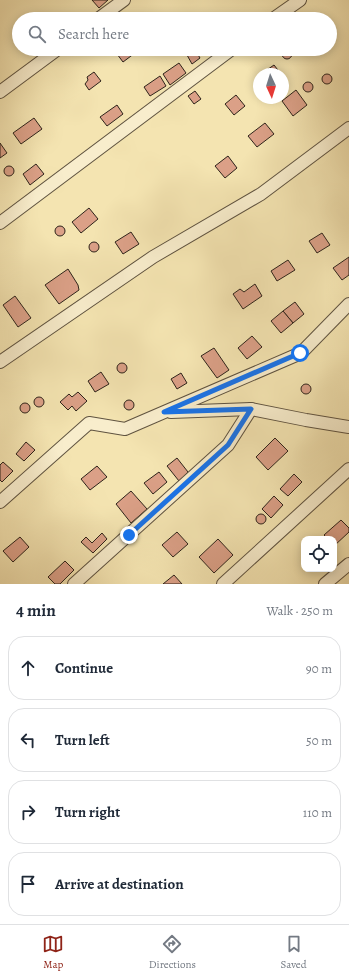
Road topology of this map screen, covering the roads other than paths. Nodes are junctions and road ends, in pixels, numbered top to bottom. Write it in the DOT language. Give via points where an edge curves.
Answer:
graph roads {
  1 [pos="124,0"];
  2 [pos="300,0"];
  3 [pos="108,12"];
  4 [pos="283,12"];
  5 [pos="49,56"];
  6 [pos="223,56"];
  7 [pos="0,92"];
  8 [pos="349,128"];
  9 [pos="0,223"];
  10 [pos="349,304"];
  11 [pos="0,362"];
  12 [pos="251,409"];
  13 [pos="164,412"];
  14 [pos="349,427"];
  15 [pos="349,469"];
  16 [pos="0,502"];
  17 [pos="349,564"];
  18 [pos="74,584"];
  19 [pos="222,584"];
  20 [pos="325,584"];
  1 -- 3 [label="street"];
  2 -- 4 [label="street"];
  5 -- 7 [label="street"];
  6 -- 9 [label="street"];
  8 -- 11 [label="street" via="261,194 153,257"];
  10 -- 13 [label="street" via="300,353"];
  12 -- 13 [label="street"];
  12 -- 14 [label="street"];
  12 -- 18 [label="street" via="228,445"];
  13 -- 16 [label="street" via="125,429 90,423"];
  15 -- 19 [label="street"];
  17 -- 20 [label="street"];
}
